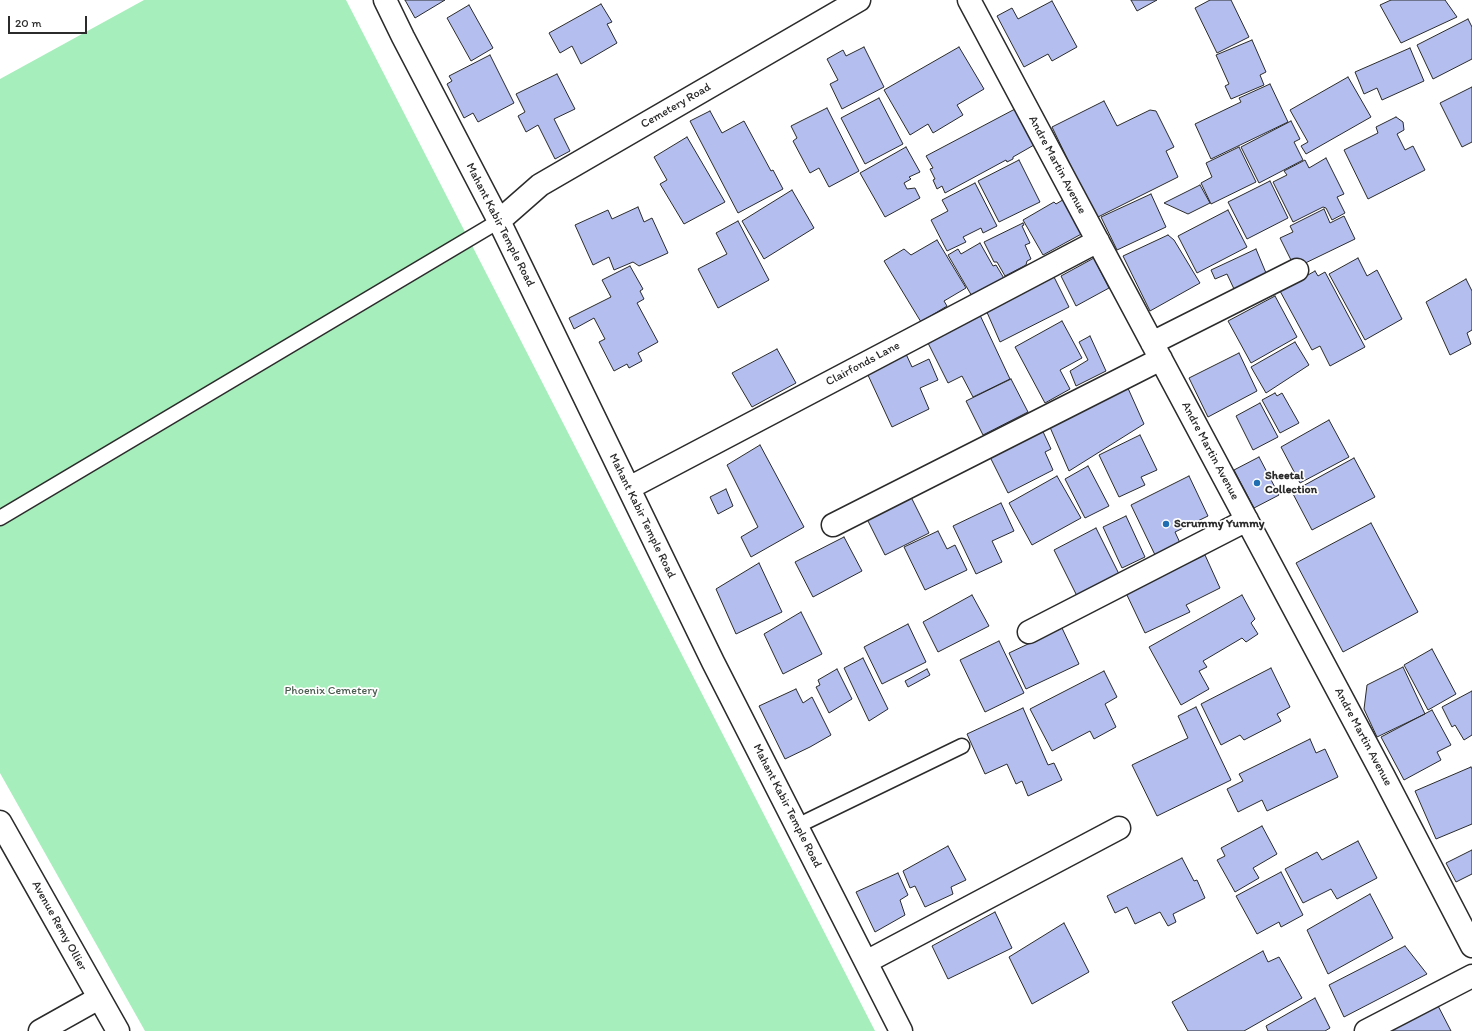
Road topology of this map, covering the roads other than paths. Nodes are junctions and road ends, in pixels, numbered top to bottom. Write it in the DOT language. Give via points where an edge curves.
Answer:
graph roads {
  1 [pos="385,0"];
  2 [pos="859,0"];
  3 [pos="969,0"];
  4 [pos="499,221"];
  5 [pos="1098,241"];
  6 [pos="1297,270"];
  7 [pos="1157,351"];
  8 [pos="629,488"];
  9 [pos="0,518"];
  10 [pos="1247,520"];
  11 [pos="833,525"];
  12 [pos="1029,632"];
  13 [pos="962,746"];
  14 [pos="0,822"];
  15 [pos="797,826"];
  16 [pos="1118,828"];
  17 [pos="1472,946"];
  18 [pos="866,962"];
  19 [pos="1472,976"];
  20 [pos="99,998"];
  21 [pos="40,1031"];
  22 [pos="118,1031"];
  23 [pos="901,1031"];
  24 [pos="1366,1031"];
  1 -- 4 [label="street, Mahant Kabir Temple Road"];
  2 -- 4 [label="street, Cemetery Road" via="540,185"];
  3 -- 5 [label="street, Andre Martin Avenue"];
  4 -- 8 [label="street, Mahant Kabir Temple Road"];
  4 -- 9 [label="lane"];
  5 -- 7 [label="street, Andre Martin Avenue"];
  5 -- 8 [label="street, Clairfonds Lane"];
  6 -- 7 [label="street"];
  7 -- 10 [label="street, Andre Martin Avenue"];
  7 -- 11 [label="street"];
  8 -- 15 [label="street, Mahant Kabir Temple Road" via="713,662"];
  10 -- 12 [label="street"];
  10 -- 17 [label="street, Andre Martin Avenue"];
  13 -- 15 [label="lane"];
  14 -- 20 [label="street, Avenue Remy Ollier"];
  15 -- 18 [label="street, Mahant Kabir Temple Road"];
  16 -- 18 [label="street"];
  18 -- 23 [label="street, Mahant Kabir Temple Road"];
  19 -- 24 [label="street"];
  20 -- 21 [label="street"];
  20 -- 22 [label="street, Avenue Remy Ollier"];
}
